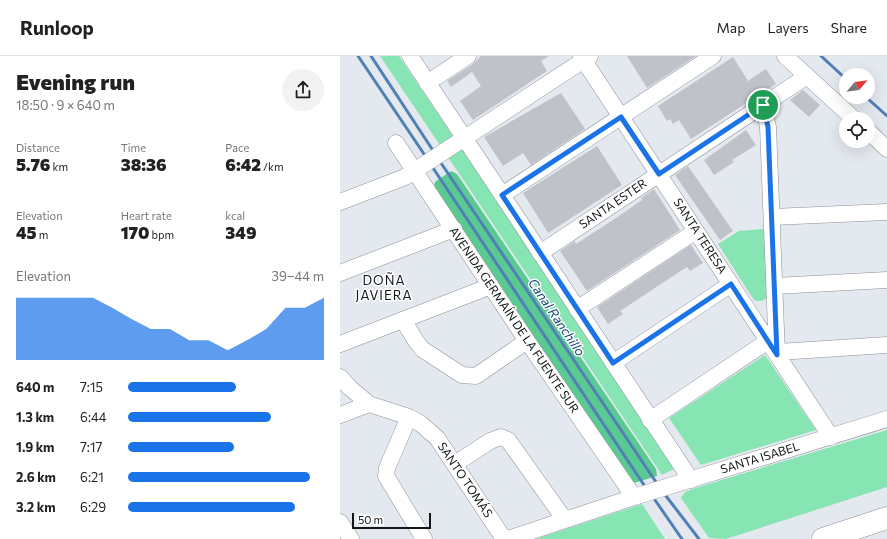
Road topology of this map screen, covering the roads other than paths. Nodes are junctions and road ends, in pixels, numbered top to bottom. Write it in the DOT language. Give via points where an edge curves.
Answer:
graph roads {
  1 [pos="410,56"];
  2 [pos="468,56"];
  3 [pos="713,56"];
  4 [pos="784,56"];
  5 [pos="585,57"];
  6 [pos="807,76"];
  7 [pos="427,82"];
  8 [pos="763,105"];
  9 [pos="846,112"];
  10 [pos="621,117"];
  11 [pos="464,138"];
  12 [pos="875,138"];
  13 [pos="396,143"];
  14 [pos="887,148"];
  15 [pos="414,170"];
  16 [pos="659,174"];
  17 [pos="502,195"];
  18 [pos="340,202"];
  19 [pos="887,212"];
  20 [pos="772,217"];
  21 [pos="454,230"];
  22 [pos="696,231"];
  23 [pos="540,253"];
  24 [pos="340,274"];
  25 [pos="887,280"];
  26 [pos="731,284"];
  27 [pos="490,286"];
  28 [pos="776,286"];
  29 [pos="776,306"];
  30 [pos="577,309"];
  31 [pos="749,311"];
  32 [pos="403,320"];
  33 [pos="527,341"];
  34 [pos="340,344"];
  35 [pos="887,345"];
  36 [pos="775,349"];
  37 [pos="613,363"];
  38 [pos="340,377"];
  39 [pos="369,404"];
  40 [pos="340,415"];
  41 [pos="409,417"];
  42 [pos="887,419"];
  43 [pos="650,420"];
  44 [pos="831,436"];
  45 [pos="455,464"];
  46 [pos="691,480"];
  47 [pos="634,497"];
  48 [pos="887,518"];
  49 [pos="565,520"];
  50 [pos="340,522"];
  51 [pos="351,539"];
  52 [pos="424,539"];
  53 [pos="504,539"];
  54 [pos="508,539"];
  55 [pos="823,539"];
  1 -- 7 [label="street"];
  2 -- 7 [label="street"];
  3 -- 10 [label="street"];
  4 -- 6 [label="street"];
  5 -- 10 [label="street, SANTA TERESA"];
  5 -- 11 [label="street"];
  6 -- 8 [label="street, SANTA ESTER"];
  6 -- 9 [label="street"];
  7 -- 11 [label="street"];
  8 -- 16 [label="street, SANTA ESTER"];
  8 -- 20 [label="street" via="768,127"];
  10 -- 16 [label="street, SANTA TERESA"];
  10 -- 17 [label="street"];
  11 -- 15 [label="street"];
  11 -- 17 [label="street"];
  12 -- 14 [label="street"];
  13 -- 15 [label="street, AVENIDA GERMAÍN DE LA FUENTE SUR"];
  15 -- 18 [label="street" via="398,180"];
  15 -- 21 [label="street, AVENIDA GERMAÍN DE LA FUENTE SUR"];
  16 -- 22 [label="street, SANTA TERESA"];
  16 -- 23 [label="street, SANTA ESTER"];
  17 -- 23 [label="street"];
  19 -- 20 [label="street"];
  20 -- 28 [label="street"];
  21 -- 24 [label="street"];
  21 -- 27 [label="street, AVENIDA GERMAÍN DE LA FUENTE SUR"];
  22 -- 26 [label="street, SANTA TERESA"];
  22 -- 30 [label="street"];
  23 -- 30 [label="street"];
  25 -- 28 [label="street"];
  26 -- 31 [label="street, SANTA TERESA"];
  26 -- 37 [label="street"];
  27 -- 32 [label="street"];
  27 -- 33 [label="street, AVENIDA GERMAÍN DE LA FUENTE SUR"];
  28 -- 29 [label="street"];
  29 -- 31 [label="street" via="762,315"];
  29 -- 36 [label="street"];
  30 -- 37 [label="street"];
  31 -- 36 [label="street, SANTA TERESA"];
  32 -- 33 [label="street" via="422,349 467,377 476,376"];
  32 -- 34 [label="street"];
  33 -- 47 [label="street, AVENIDA GERMAÍN DE LA FUENTE SUR"];
  35 -- 36 [label="street"];
  36 -- 43 [label="street"];
  36 -- 44 [label="street, SANTA TERESA"];
  37 -- 43 [label="street"];
  38 -- 39 [label="street, SANTO TOMÁS"];
  39 -- 40 [label="street"];
  39 -- 41 [label="street, SANTO TOMÁS"];
  41 -- 45 [label="street, SANTO TOMÁS" via="438,438"];
  41 -- 52 [label="street" via="386,476"];
  42 -- 44 [label="street, SANTA ISABEL"];
  43 -- 46 [label="street"];
  44 -- 46 [label="street, SANTA ISABEL"];
  45 -- 49 [label="street" via="490,441 500,437 508,440"];
  45 -- 53 [label="street, SANTO TOMÁS"];
  46 -- 47 [label="street, SANTA ISABEL"];
  47 -- 49 [label="street, SANTA ISABEL"];
  48 -- 55 [label="highway"];
  49 -- 54 [label="street, SANTA ISABEL"];
  50 -- 51 [label="street"];
}
